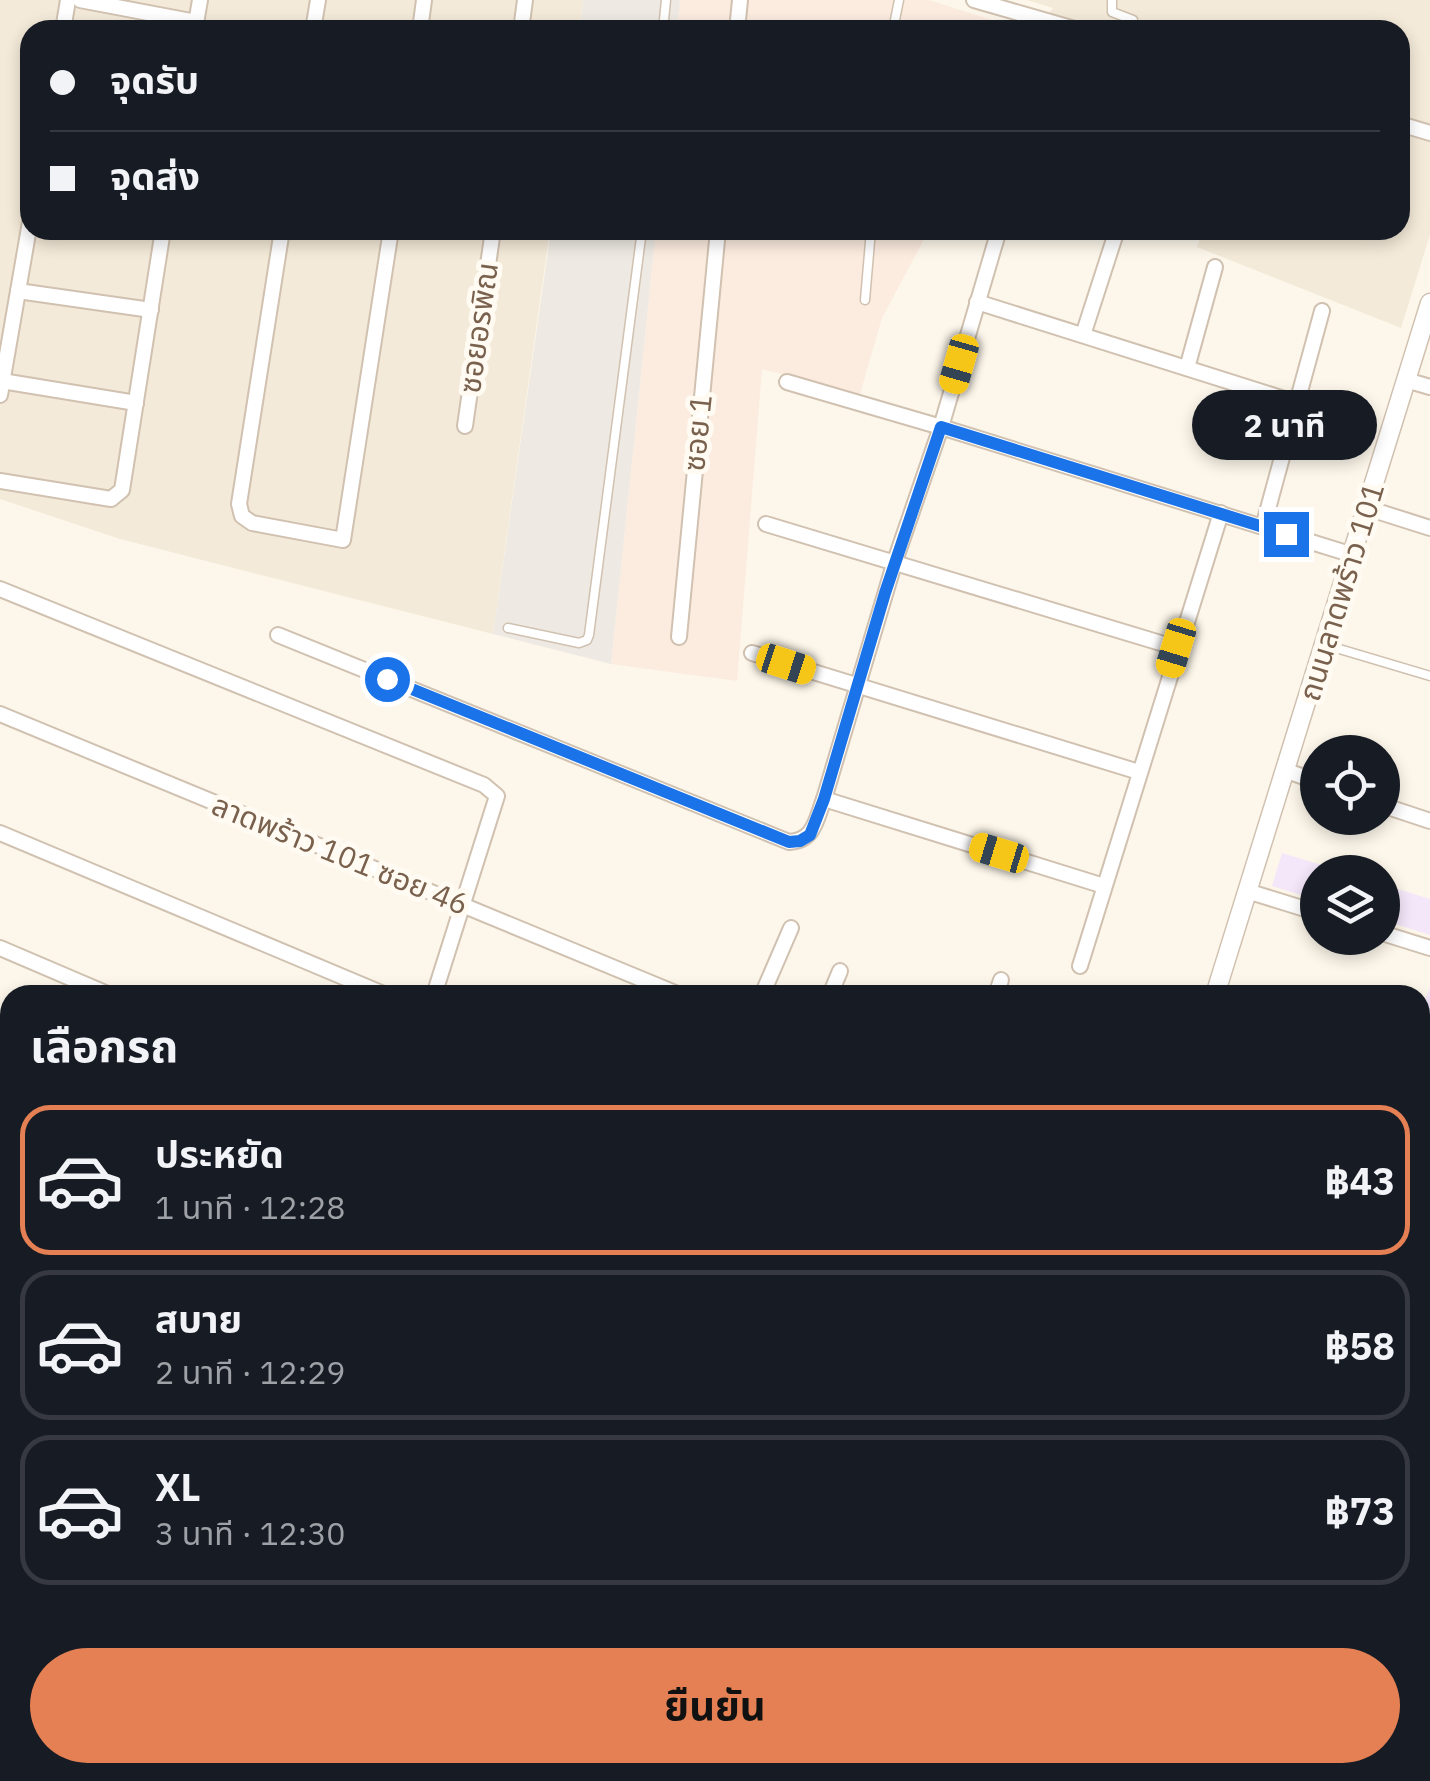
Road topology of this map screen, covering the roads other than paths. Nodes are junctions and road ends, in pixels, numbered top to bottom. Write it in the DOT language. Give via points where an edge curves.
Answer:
graph roads {
  1 [pos="80,0"];
  2 [pos="974,0"];
  3 [pos="1112,0"];
  4 [pos="998,3"];
  5 [pos="169,20"];
  6 [pos="1048,20"];
  7 [pos="1133,20"];
  8 [pos="27,240"];
  9 [pos="162,240"];
  10 [pos="280,240"];
  11 [pos="389,240"];
  12 [pos="492,240"];
  13 [pos="641,240"];
  14 [pos="717,240"];
  15 [pos="870,240"];
  16 [pos="995,240"];
  17 [pos="1113,240"];
  18 [pos="1215,267"];
  19 [pos="18,291"];
  20 [pos="866,300"];
  21 [pos="978,302"];
  22 [pos="1430,303"];
  23 [pos="151,310"];
  24 [pos="1322,311"];
  25 [pos="1083,335"];
  26 [pos="1187,368"];
  27 [pos="1406,380"];
  28 [pos="786,382"];
  29 [pos="1430,387"];
  30 [pos="1,388"];
  31 [pos="136,403"];
  32 [pos="1298,403"];
  33 [pos="465,426"];
  34 [pos="941,427"];
  35 [pos="0,481"];
  36 [pos="1367,508"];
  37 [pos="1221,513"];
  38 [pos="766,524"];
  39 [pos="1263,526"];
  40 [pos="1430,528"];
  41 [pos="1353,556"];
  42 [pos="895,562"];
  43 [pos="0,588"];
  44 [pos="508,628"];
  45 [pos="278,635"];
  46 [pos="679,637"];
  47 [pos="1326,645"];
  48 [pos="1176,648"];
  49 [pos="752,653"];
  50 [pos="1430,676"];
  51 [pos="856,687"];
  52 [pos="0,714"];
  53 [pos="1139,772"];
  54 [pos="1287,772"];
  55 [pos="1300,776"];
  56 [pos="824,799"];
  57 [pos="1400,811"];
  58 [pos="1430,821"];
  59 [pos="0,832"];
  60 [pos="1104,886"];
  61 [pos="1250,892"];
  62 [pos="463,906"];
  63 [pos="1300,907"];
  64 [pos="790,928"];
  65 [pos="1400,939"];
  66 [pos="0,948"];
  67 [pos="1430,948"];
  68 [pos="1080,966"];
  69 [pos="840,971"];
  70 [pos="87,985"];
  71 [pos="362,985"];
  72 [pos="437,985"];
  73 [pos="656,985"];
  74 [pos="766,985"];
  75 [pos="834,985"];
  76 [pos="1219,985"];
  1 -- 5 [label="street"];
  2 -- 4 [label="street"];
  3 -- 7 [label="lane" via="1112,12"];
  4 -- 6 [label="street"];
  8 -- 19 [label="street"];
  9 -- 23 [label="street"];
  10 -- 11 [label="street" via="239,504 252,523 343,540"];
  12 -- 33 [label="street, ซอยอรพิณ"];
  13 -- 44 [label="lane" via="587,640"];
  14 -- 46 [label="street, ซอย 1"];
  15 -- 20 [label="lane"];
  16 -- 21 [label="street"];
  17 -- 25 [label="street"];
  18 -- 26 [label="street"];
  19 -- 23 [label="street"];
  19 -- 30 [label="street"];
  21 -- 25 [label="street"];
  21 -- 34 [label="street"];
  22 -- 27 [label="street, ถนนลาดพร้าว 101"];
  23 -- 31 [label="street"];
  24 -- 32 [label="street"];
  25 -- 26 [label="street"];
  26 -- 32 [label="street"];
  27 -- 29 [label="street"];
  27 -- 36 [label="street, ถนนลาดพร้าว 101"];
  28 -- 34 [label="street"];
  30 -- 31 [label="street"];
  31 -- 35 [label="street" via="118,496"];
  32 -- 39 [label="street"];
  34 -- 37 [label="street"];
  34 -- 42 [label="street"];
  36 -- 40 [label="street"];
  36 -- 41 [label="street, ถนนลาดพร้าว 101"];
  37 -- 39 [label="street"];
  37 -- 48 [label="street"];
  38 -- 42 [label="street"];
  39 -- 41 [label="street"];
  41 -- 47 [label="street, ถนนลาดพร้าว 101"];
  42 -- 48 [label="street"];
  42 -- 51 [label="street"];
  43 -- 62 [label="street" via="484,784 496,803"];
  45 -- 56 [label="street" via="789,842 810,835"];
  47 -- 50 [label="lane"];
  47 -- 54 [label="street, ถนนลาดพร้าว 101"];
  48 -- 53 [label="street"];
  49 -- 51 [label="street"];
  51 -- 53 [label="street"];
  51 -- 56 [label="street"];
  52 -- 62 [label="street, ลาดพร้าว 101 ซอย 46"];
  53 -- 60 [label="street"];
  54 -- 55 [label="street"];
  54 -- 61 [label="street, ถนนลาดพร้าว 101"];
  56 -- 60 [label="street"];
  57 -- 58 [label="street"];
  59 -- 71 [label="street"];
  60 -- 68 [label="street"];
  61 -- 63 [label="street"];
  61 -- 76 [label="street, ถนนลาดพร้าว 101"];
  62 -- 72 [label="street"];
  62 -- 73 [label="street, ลาดพร้าว 101 ซอย 46"];
  64 -- 74 [label="street"];
  65 -- 67 [label="street"];
  66 -- 70 [label="street"];
  69 -- 75 [label="street"];
}
